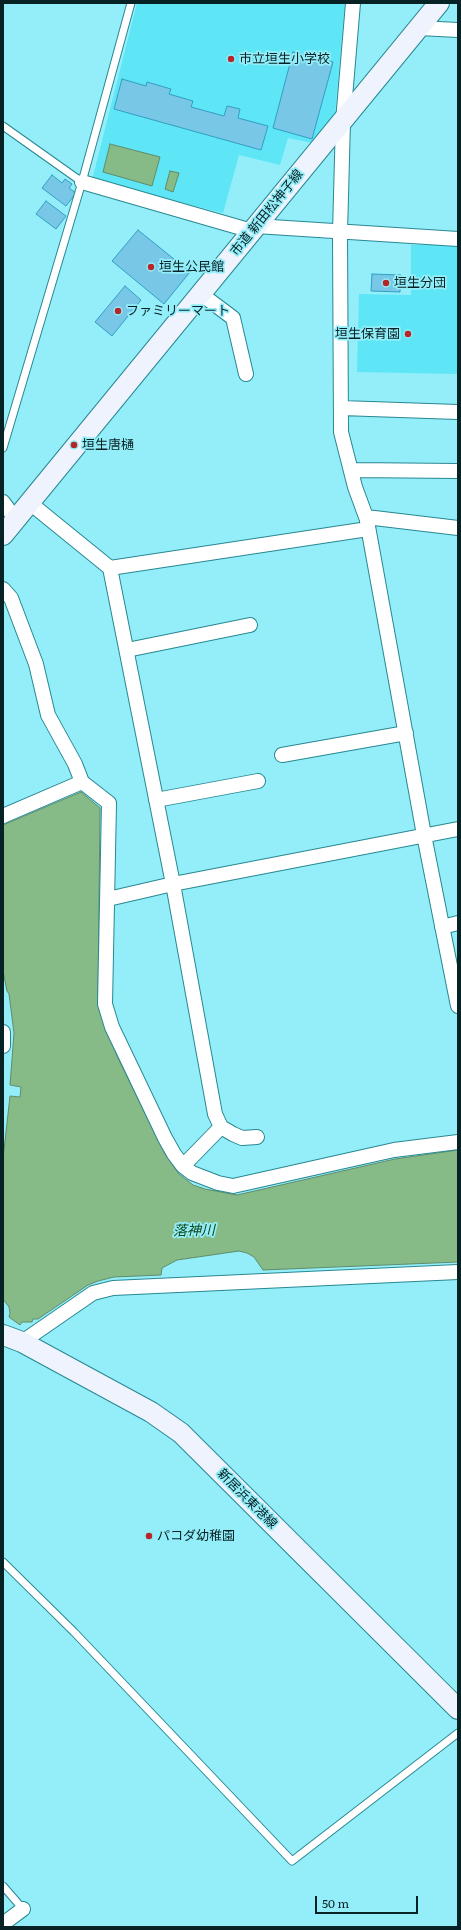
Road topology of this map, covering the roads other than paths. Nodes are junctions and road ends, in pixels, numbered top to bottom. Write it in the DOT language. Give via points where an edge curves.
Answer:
graph roads {
  1 [pos="131,3"];
  2 [pos="353,3"];
  3 [pos="439,3"];
  4 [pos="419,28"];
  5 [pos="458,30"];
  6 [pos="342,121"];
  7 [pos="3,126"];
  8 [pos="82,182"];
  9 [pos="254,229"];
  10 [pos="340,233"];
  11 [pos="458,239"];
  12 [pos="201,294"];
  13 [pos="246,374"];
  14 [pos="341,408"];
  15 [pos="458,412"];
  16 [pos="3,448"];
  17 [pos="351,470"];
  18 [pos="458,471"];
  19 [pos="3,502"];
  20 [pos="30,503"];
  21 [pos="16,520"];
  22 [pos="367,523"];
  23 [pos="458,528"];
  24 [pos="3,535"];
  25 [pos="110,568"];
  26 [pos="3,589"];
  27 [pos="250,625"];
  28 [pos="127,650"];
  29 [pos="406,733"];
  30 [pos="282,755"];
  31 [pos="82,782"];
  32 [pos="258,782"];
  33 [pos="156,800"];
  34 [pos="3,816"];
  35 [pos="458,829"];
  36 [pos="424,835"];
  37 [pos="173,884"];
  38 [pos="108,899"];
  39 [pos="458,923"];
  40 [pos="442,927"];
  41 [pos="453,956"];
  42 [pos="458,1006"];
  43 [pos="3,1032"];
  44 [pos="3,1046"];
  45 [pos="221,1127"];
  46 [pos="257,1137"];
  47 [pos="458,1142"];
  48 [pos="184,1166"];
  49 [pos="458,1272"];
  50 [pos="3,1335"];
  51 [pos="22,1342"];
  52 [pos="3,1562"];
  53 [pos="458,1709"];
  54 [pos="458,1733"];
  55 [pos="3,1886"];
  56 [pos="23,1909"];
  57 [pos="3,1924"];
  1 -- 8 [label="lane"];
  2 -- 6 [label="street"];
  3 -- 4 [label="street, 市道 新田松神子線"];
  4 -- 5 [label="street"];
  4 -- 6 [label="street, 市道 新田松神子線"];
  6 -- 9 [label="street, 市道 新田松神子線"];
  6 -- 10 [label="street"];
  7 -- 8 [label="lane"];
  8 -- 9 [label="street"];
  8 -- 16 [label="lane"];
  9 -- 10 [label="street"];
  9 -- 12 [label="street, 市道 新田松神子線"];
  10 -- 11 [label="street"];
  10 -- 14 [label="street"];
  12 -- 13 [label="street" via="233,318"];
  12 -- 20 [label="street, 市道 新田松神子線"];
  14 -- 15 [label="street"];
  14 -- 17 [label="street" via="341,432"];
  17 -- 18 [label="street"];
  17 -- 22 [label="street"];
  19 -- 21 [label="street"];
  20 -- 21 [label="street, 市道 新田松神子線"];
  20 -- 25 [label="street"];
  21 -- 24 [label="street, 市道 新田松神子線"];
  22 -- 23 [label="street"];
  22 -- 25 [label="street"];
  22 -- 29 [label="street"];
  25 -- 28 [label="street"];
  26 -- 31 [label="street" via="11,598 36,664 48,715"];
  27 -- 28 [label="street"];
  28 -- 33 [label="street"];
  29 -- 30 [label="street"];
  29 -- 36 [label="street"];
  31 -- 34 [label="street"];
  31 -- 38 [label="street" via="109,803"];
  32 -- 33 [label="street"];
  33 -- 37 [label="street"];
  35 -- 36 [label="street"];
  36 -- 37 [label="street"];
  36 -- 40 [label="street"];
  37 -- 38 [label="street"];
  37 -- 45 [label="street" via="215,1114"];
  38 -- 48 [label="street" via="105,961 106,1004 109,1016 122,1050 162,1132"];
  39 -- 40 [label="street"];
  40 -- 41 [label="street"];
  41 -- 42 [label="street"];
  43 -- 44 [label="street"];
  45 -- 46 [label="street" via="242,1138"];
  45 -- 48 [label="street"];
  47 -- 48 [label="street" via="394,1150 233,1186 201,1177"];
  49 -- 51 [label="street" via="113,1288 93,1294"];
  50 -- 51 [label="street, 新居浜東港線"];
  51 -- 53 [label="street, 新居浜東港線" via="151,1412 181,1433"];
  52 -- 54 [label="lane" via="74,1632 292,1861"];
  55 -- 56 [label="lane"];
  56 -- 57 [label="street"];
}
